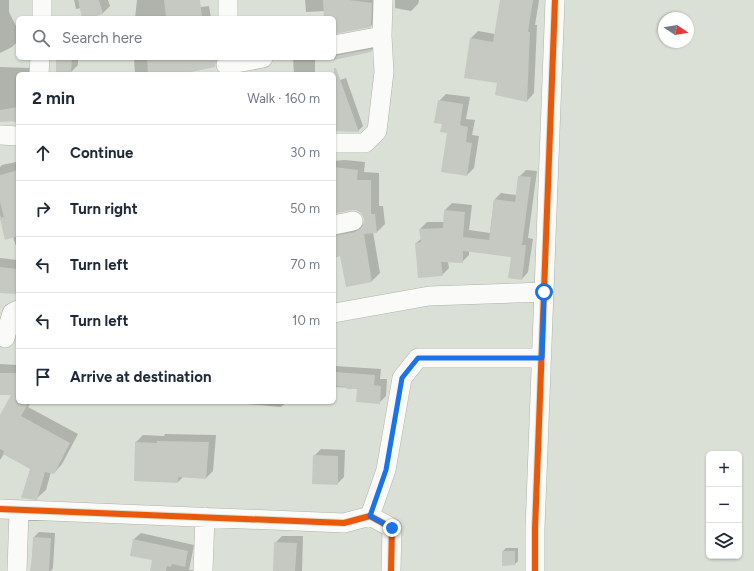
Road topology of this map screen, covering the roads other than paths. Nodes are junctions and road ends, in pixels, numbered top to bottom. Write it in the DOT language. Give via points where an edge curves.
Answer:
graph roads {
  1 [pos="42,0"];
  2 [pos="228,0"];
  3 [pos="384,0"];
  4 [pos="555,0"];
  5 [pos="42,16"];
  6 [pos="228,16"];
  7 [pos="382,36"];
  8 [pos="336,45"];
  9 [pos="40,60"];
  10 [pos="254,60"];
  11 [pos="226,66"];
  12 [pos="39,72"];
  13 [pos="0,135"];
  14 [pos="16,136"];
  15 [pos="336,143"];
  16 [pos="353,221"];
  17 [pos="336,225"];
  18 [pos="544,292"];
  19 [pos="16,311"];
  20 [pos="336,313"];
  21 [pos="8,338"];
  22 [pos="542,358"];
  23 [pos="0,509"];
  24 [pos="19,510"];
  25 [pos="370,516"];
  26 [pos="205,517"];
  27 [pos="17,571"];
  28 [pos="203,571"];
  29 [pos="391,571"];
  30 [pos="535,571"];
  1 -- 5 [label="street"];
  2 -- 6 [label="street"];
  3 -- 7 [label="street"];
  4 -- 18 [label="street"];
  7 -- 8 [label="street"];
  7 -- 15 [label="street" via="384,72 377,131 365,143"];
  9 -- 12 [label="street"];
  10 -- 11 [label="street"];
  13 -- 14 [label="street"];
  16 -- 17 [label="street"];
  18 -- 20 [label="street" via="429,296"];
  18 -- 22 [label="street"];
  19 -- 21 [label="street" via="12,313"];
  22 -- 25 [label="street" via="418,358 402,378 386,470"];
  22 -- 30 [label="street"];
  23 -- 24 [label="street"];
  24 -- 26 [label="street"];
  24 -- 27 [label="street"];
  25 -- 26 [label="street" via="344,523"];
  25 -- 29 [label="street" via="392,528"];
  26 -- 28 [label="street"];
}
